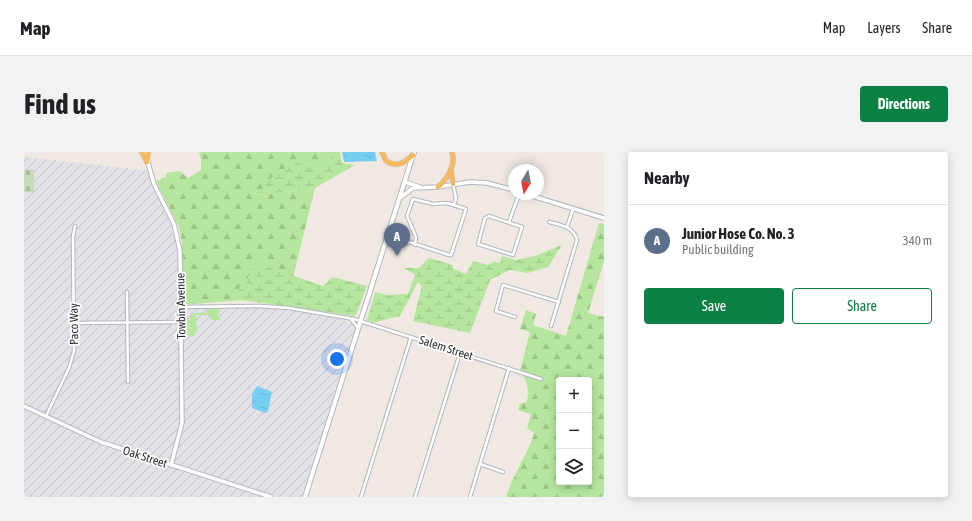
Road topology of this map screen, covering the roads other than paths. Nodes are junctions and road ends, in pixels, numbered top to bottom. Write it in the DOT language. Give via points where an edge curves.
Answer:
graph roads {
  1 [pos="144,152"];
  2 [pos="148,152"];
  3 [pos="382,152"];
  4 [pos="452,152"];
  5 [pos="413,154"];
  6 [pos="147,162"];
  7 [pos="451,169"];
  8 [pos="405,182"];
  9 [pos="453,184"];
  10 [pos="438,187"];
  11 [pos="423,188"];
  12 [pos="508,188"];
  13 [pos="400,198"];
  14 [pos="517,200"];
  15 [pos="544,200"];
  16 [pos="454,205"];
  17 [pos="573,209"];
  18 [pos="604,218"];
  19 [pos="509,222"];
  20 [pos="549,222"];
  21 [pos="75,226"];
  22 [pos="567,227"];
  23 [pos="387,236"];
  24 [pos="415,245"];
  25 [pos="127,292"];
  26 [pos="559,302"];
  27 [pos="180,306"];
  28 [pos="515,317"];
  29 [pos="351,319"];
  30 [pos="361,321"];
  31 [pos="127,322"];
  32 [pos="181,322"];
  33 [pos="74,323"];
  34 [pos="551,326"];
  35 [pos="359,329"];
  36 [pos="411,337"];
  37 [pos="460,353"];
  38 [pos="509,368"];
  39 [pos="541,379"];
  40 [pos="128,382"];
  41 [pos="24,406"];
  42 [pos="46,416"];
  43 [pos="480,464"];
  44 [pos="171,465"];
  45 [pos="503,472"];
  46 [pos="271,497"];
  47 [pos="306,497"];
  48 [pos="361,497"];
  49 [pos="415,497"];
  50 [pos="470,497"];
  1 -- 6 [label="highway"];
  2 -- 6 [label="highway"];
  3 -- 5 [label="highway" via="386,161 395,165 404,163"];
  4 -- 7 [label="highway"];
  5 -- 8 [label="main road"];
  6 -- 27 [label="street, Towbin Avenue" via="154,184 178,235"];
  7 -- 9 [label="highway"];
  7 -- 10 [label="highway" via="447,178"];
  8 -- 11 [label="street"];
  8 -- 13 [label="main road"];
  9 -- 10 [label="street"];
  9 -- 12 [label="street" via="482,182"];
  9 -- 16 [label="street" via="456,198"];
  10 -- 11 [label="street"];
  11 -- 13 [label="street" via="410,189"];
  13 -- 23 [label="main road"];
  14 -- 19 [label="street"];
  15 -- 17 [label="street"];
  16 -- 24 [label="street" via="413,200 408,220 416,237"];
  16 -- 24 [label="street" via="466,211 452,255"];
  17 -- 18 [label="street"];
  17 -- 22 [label="street"];
  19 -- 19 [label="street" via="486,216 478,244 510,255 514,254 523,228"];
  20 -- 22 [label="street"];
  21 -- 33 [label="street, Paco Way"];
  22 -- 26 [label="street" via="575,233 577,242"];
  23 -- 24 [label="street"];
  23 -- 30 [label="main road"];
  25 -- 31 [label="street"];
  26 -- 28 [label="street" via="503,285 496,311"];
  26 -- 34 [label="street"];
  27 -- 29 [label="street, Salem Street" via="267,306"];
  27 -- 32 [label="street, Towbin Avenue"];
  29 -- 30 [label="street, Salem Street"];
  29 -- 35 [label="street"];
  30 -- 35 [label="main road"];
  30 -- 36 [label="street, Salem Street"];
  31 -- 32 [label="street"];
  31 -- 33 [label="street"];
  31 -- 40 [label="street"];
  32 -- 44 [label="street, Towbin Avenue" via="182,423"];
  33 -- 42 [label="street, Paco Way" via="72,358"];
  35 -- 47 [label="main road"];
  36 -- 37 [label="street, Salem Street"];
  36 -- 48 [label="street"];
  37 -- 38 [label="street, Salem Street"];
  37 -- 49 [label="street"];
  38 -- 39 [label="street, Salem Street"];
  38 -- 43 [label="street"];
  41 -- 42 [label="street, Oak Street"];
  42 -- 44 [label="street, Oak Street" via="100,442"];
  43 -- 45 [label="street"];
  43 -- 50 [label="street"];
  44 -- 46 [label="street, Oak Street"];
}
